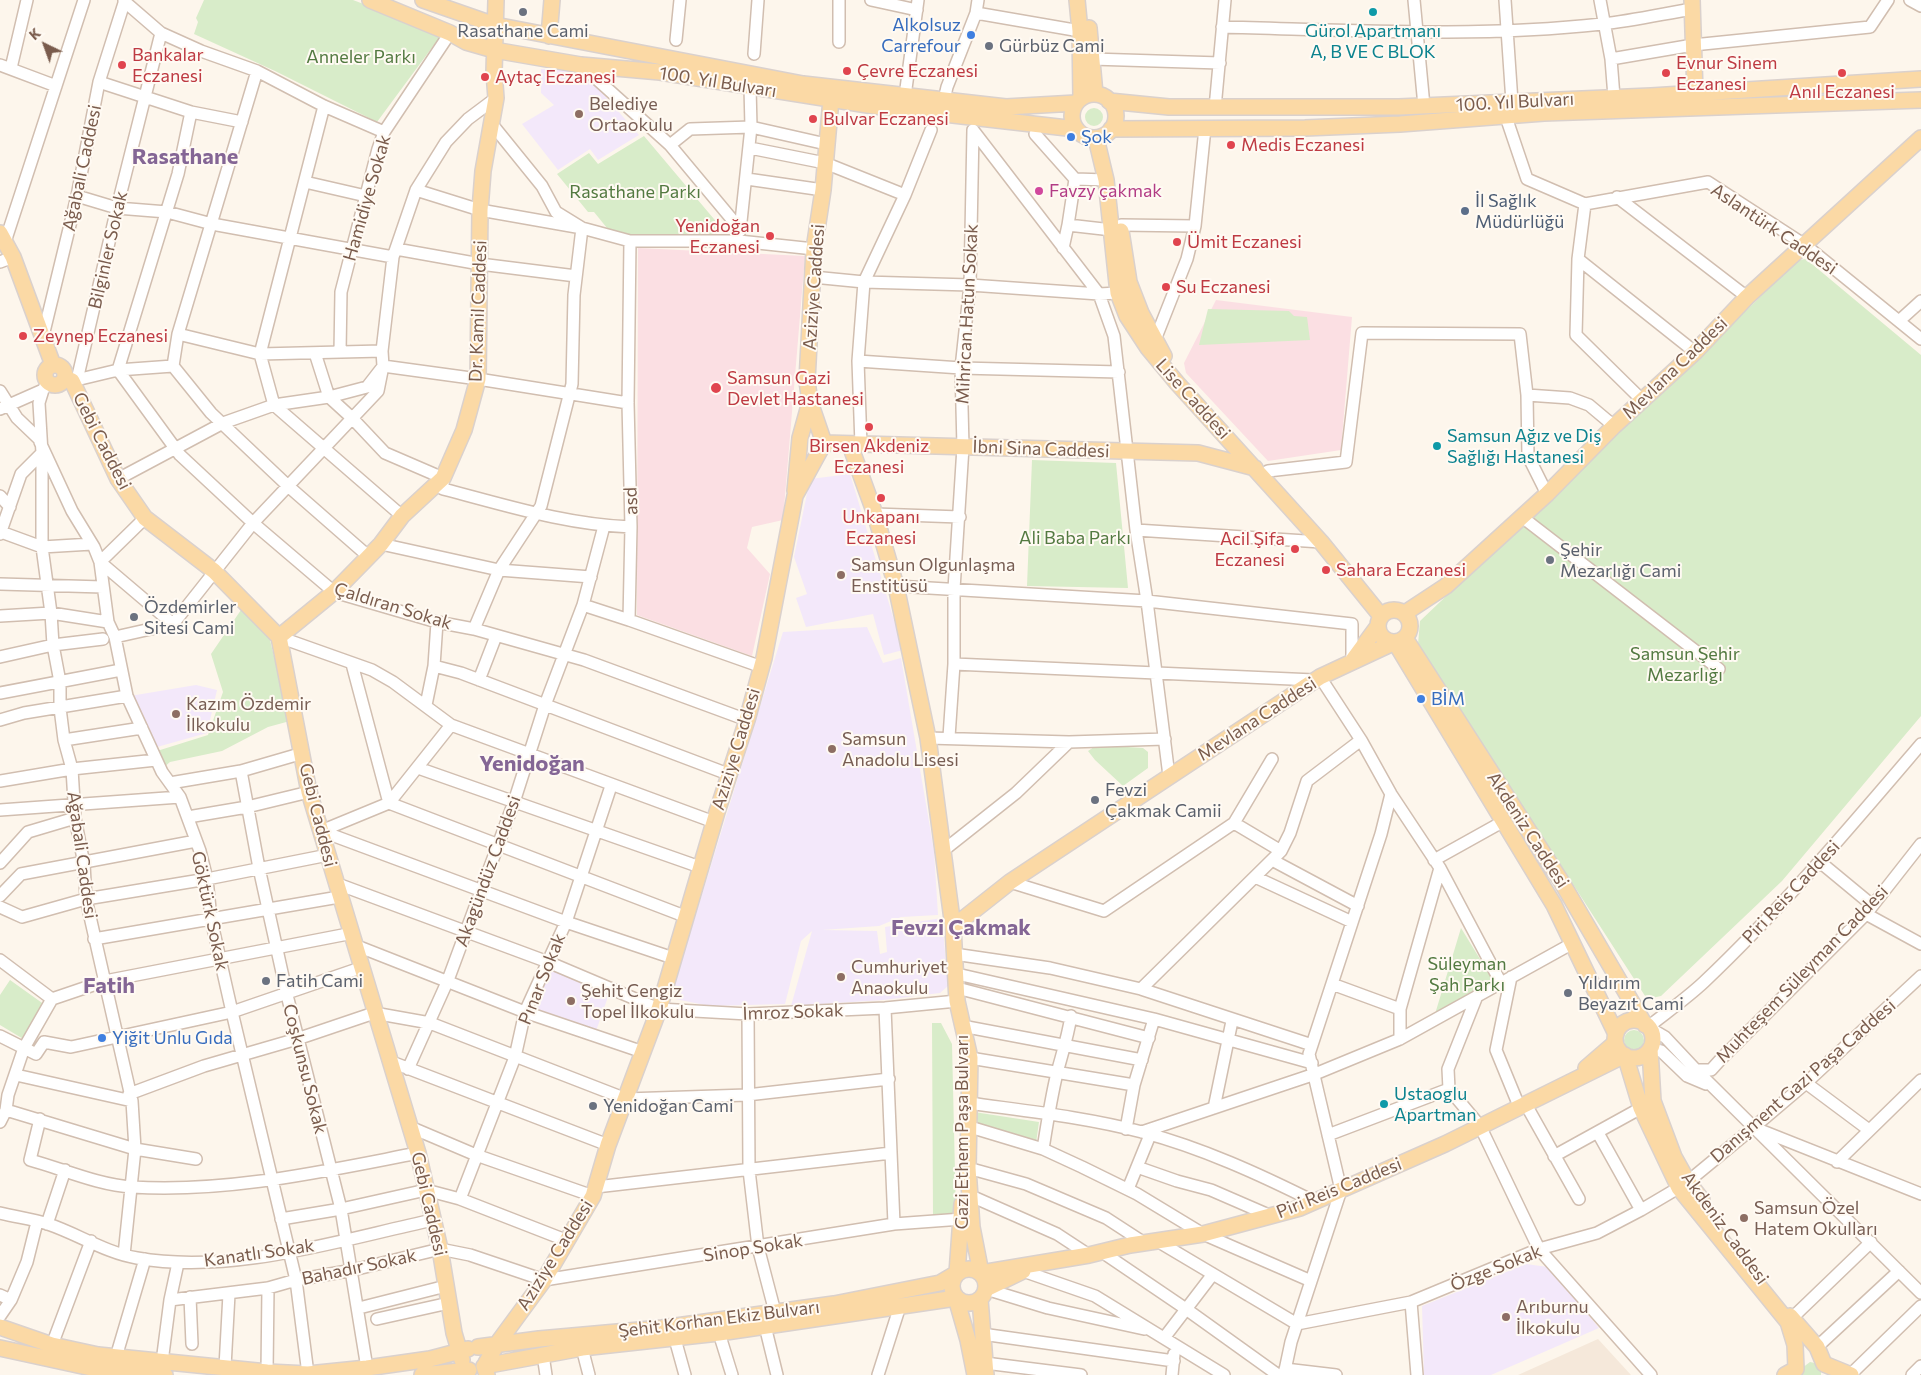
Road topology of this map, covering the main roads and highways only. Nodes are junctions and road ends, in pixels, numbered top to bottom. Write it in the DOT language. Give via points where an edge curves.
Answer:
graph roads {
  1 [pos="370,0"];
  2 [pos="423,0"];
  3 [pos="496,0"];
  4 [pos="552,0"];
  5 [pos="1077,0"];
  6 [pos="1086,0"];
  7 [pos="1692,4"];
  8 [pos="495,25"];
  9 [pos="549,36"];
  10 [pos="494,50"];
  11 [pos="1921,79"];
  12 [pos="1695,93"];
  13 [pos="1084,98"];
  14 [pos="831,100"];
  15 [pos="1921,100"];
  16 [pos="1109,101"];
  17 [pos="1076,128"];
  18 [pos="1104,134"];
  19 [pos="1921,138"];
  20 [pos="1116,228"];
  21 [pos="3,238"];
  22 [pos="7,260"];
  23 [pos="53,366"];
  24 [pos="71,380"];
  25 [pos="810,402"];
  26 [pos="824,444"];
  27 [pos="855,445"];
  28 [pos="1262,470"];
  29 [pos="795,496"];
  30 [pos="1382,617"];
  31 [pos="1408,618"];
  32 [pos="279,637"];
  33 [pos="1400,640"];
  34 [pos="1352,661"];
  35 [pos="953,927"];
  36 [pos="962,1026"];
  37 [pos="1647,1026"];
  38 [pos="1619,1044"];
  39 [pos="1650,1049"];
  40 [pos="1684,1185"];
  41 [pos="1029,1268"];
  42 [pos="957,1273"];
  43 [pos="981,1273"];
  44 [pos="983,1294"];
  45 [pos="956,1298"];
  46 [pos="0,1327"];
  47 [pos="497,1344"];
  48 [pos="0,1348"];
  49 [pos="472,1362"];
  50 [pos="986,1369"];
  51 [pos="1825,1370"];
  52 [pos="164,1371"];
  53 [pos="1793,1373"];
  54 [pos="308,1374"];
  55 [pos="422,1375"];
  56 [pos="975,1375"];
  57 [pos="1850,1375"];
  1 -- 10 [label="main road, 100. Yıl Bulvarı" via="466,42"];
  2 -- 8 [label="main road, 100. Yıl Bulvarı"];
  3 -- 8 [label="main road, Dr. Kamil Caddesi"];
  4 -- 9 [label="main road"];
  5 -- 13 [label="main road"];
  6 -- 13 [label="main road" via="1092,59"];
  7 -- 12 [label="main road"];
  8 -- 9 [label="main road, 100. Yıl Bulvarı"];
  8 -- 10 [label="main road, Dr. Kamil Caddesi"];
  9 -- 13 [label="main road, 100. Yıl Bulvarı" via="759,76 905,96 1006,107"];
  10 -- 14 [label="main road, 100. Yıl Bulvarı" via="581,65 660,72"];
  10 -- 32 [label="main road, Dr. Kamil Caddesi" via="496,98 480,210 478,379 464,430 442,478 402,516 382,544 334,592"];
  11 -- 12 [label="main road, 100. Yıl Bulvarı"];
  12 -- 16 [label="main road, 100. Yıl Bulvarı" via="1424,106 1215,108"];
  13 -- 16 [label="main road"];
  13 -- 17 [label="main road" via="1071,116"];
  14 -- 17 [label="main road, 100. Yıl Bulvarı"];
  14 -- 25 [label="main road, Aziziye Caddesi" via="814,249 807,381"];
  15 -- 18 [label="main road, 100. Yıl Bulvarı" via="1544,113 1343,126 1205,128"];
  16 -- 18 [label="main road" via="1116,119"];
  17 -- 18 [label="main road" via="1082,135"];
  18 -- 20 [label="main road, Lise Caddesi"];
  18 -- 20 [label="main road, Lise Caddesi" via="1106,180"];
  19 -- 31 [label="main road, Mevlana Caddesi" via="1748,297 1547,494"];
  20 -- 28 [label="main road, Lise Caddesi" via="1129,282 1165,358"];
  20 -- 28 [label="main road, Lise Caddesi" via="1118,292 1127,316 1177,383"];
  21 -- 22 [label="main road"];
  22 -- 23 [label="main road" via="43,336"];
  23 -- 24 [label="main road, Gebi Caddesi" via="63,369"];
  23 -- 24 [label="main road" via="46,372 45,386"];
  24 -- 32 [label="main road, Gebi Caddesi" via="118,479 145,518 214,571"];
  25 -- 26 [label="main road, Aziziye Caddesi"];
  25 -- 29 [label="main road" via="800,438"];
  26 -- 27 [label="main road, İbni Sina Caddesi"];
  26 -- 29 [label="main road, Aziziye Caddesi"];
  27 -- 28 [label="main road, İbni Sina Caddesi" via="1198,453"];
  27 -- 35 [label="main road" via="896,586 928,738"];
  28 -- 30 [label="main road, Lise Caddesi"];
  28 -- 30 [label="main road, Lise Caddesi"];
  29 -- 47 [label="main road, Aziziye Caddesi" via="762,667 659,1009 608,1145 595,1191 544,1280"];
  30 -- 31 [label="main road" via="1400,610"];
  30 -- 33 [label="main road" via="1381,636"];
  30 -- 34 [label="main road"];
  31 -- 33 [label="main road" via="1410,628"];
  32 -- 49 [label="main road, Gebi Caddesi" via="309,792 418,1153 453,1321"];
  33 -- 34 [label="main road, Mevlana Caddesi"];
  33 -- 37 [label="main road, Akdeniz Caddesi" via="1561,881"];
  33 -- 38 [label="main road, Akdeniz Caddesi" via="1573,943"];
  34 -- 35 [label="main road, Mevlana Caddesi" via="1317,678 1169,776 1010,882"];
  35 -- 36 [label="main road"];
  36 -- 42 [label="main road, Gazi Ethem Paşa Bulvarı" via="959,1051 962,1220"];
  36 -- 43 [label="main road, Gazi Ethem Paşa Bulvarı" via="970,1058 968,1168 972,1227"];
  37 -- 38 [label="main road" via="1638,1021 1621,1025"];
  37 -- 39 [label="main road" via="1652,1038"];
  38 -- 39 [label="main road" via="1634,1058 1641,1057"];
  38 -- 40 [label="main road, Akdeniz Caddesi" via="1641,1108"];
  38 -- 41 [label="main road, Piri Reis Caddesi" via="1570,1082 1315,1202 1203,1234 1130,1245"];
  39 -- 40 [label="main road, Akdeniz Caddesi" via="1653,1101"];
  40 -- 51 [label="main road, Akdeniz Caddesi" via="1816,1347"];
  40 -- 53 [label="main road, Akdeniz Caddesi" via="1788,1322 1795,1344"];
  41 -- 43 [label="main road, Piri Reis Caddesi"];
  41 -- 44 [label="main road, Piri Reis Caddesi"];
  42 -- 43 [label="main road" via="966,1268"];
  42 -- 45 [label="main road" via="952,1288"];
  42 -- 47 [label="main road, Şehit Korhan Ekiz Bulvarı" via="940,1283 834,1304 662,1328"];
  43 -- 44 [label="main road" via="984,1278"];
  44 -- 45 [label="main road" via="966,1303"];
  44 -- 50 [label="main road" via="982,1334"];
  45 -- 49 [label="main road, Şehit Korhan Ekiz Bulvarı" via="676,1339"];
  45 -- 56 [label="main road"];
  46 -- 52 [label="main road, Şehit Korhan Ekiz Bulvarı" via="52,1345 116,1357"];
  47 -- 49 [label="main road, Şehit Korhan Ekiz Bulvarı"];
  48 -- 52 [label="main road, Şehit Korhan Ekiz Bulvarı" via="101,1370"];
  49 -- 54 [label="main road, Şehit Korhan Ekiz Bulvarı" via="430,1359"];
  49 -- 55 [label="main road, Şehit Korhan Ekiz Bulvarı"];
  51 -- 53 [label="main road" via="1811,1357 1802,1360"];
  51 -- 57 [label="main road"];
  52 -- 54 [label="main road, Şehit Korhan Ekiz Bulvarı" via="225,1367"];
}
